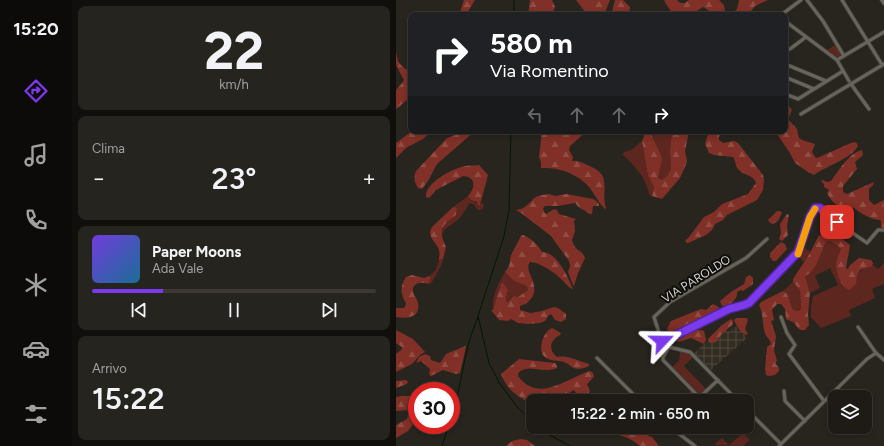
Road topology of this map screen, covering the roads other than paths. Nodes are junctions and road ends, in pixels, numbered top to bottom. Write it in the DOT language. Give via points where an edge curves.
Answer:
graph roads {
  1 [pos="801,0"];
  2 [pos="806,0"];
  3 [pos="842,0"];
  4 [pos="882,0"];
  5 [pos="884,3"];
  6 [pos="786,12"];
  7 [pos="788,23"];
  8 [pos="884,32"];
  9 [pos="806,37"];
  10 [pos="868,42"];
  11 [pos="790,49"];
  12 [pos="844,56"];
  13 [pos="836,60"];
  14 [pos="882,64"];
  15 [pos="788,65"];
  16 [pos="843,71"];
  17 [pos="788,77"];
  18 [pos="826,81"];
  19 [pos="850,82"];
  20 [pos="814,89"];
  21 [pos="788,95"];
  22 [pos="869,109"];
  23 [pos="801,114"];
  24 [pos="884,230"];
  25 [pos="767,239"];
  26 [pos="781,317"];
  27 [pos="858,327"];
  28 [pos="662,342"];
  29 [pos="669,347"];
  30 [pos="876,354"];
  31 [pos="597,358"];
  32 [pos="884,360"];
  33 [pos="718,380"];
  34 [pos="784,390"];
  35 [pos="633,394"];
  36 [pos="731,394"];
  37 [pos="824,401"];
  38 [pos="754,417"];
  39 [pos="804,421"];
  40 [pos="679,434"];
  41 [pos="780,445"];
  42 [pos="695,446"];
  1 -- 6 [label="street"];
  2 -- 12 [label="street"];
  3 -- 10 [label="street"];
  4 -- 5 [label="street"];
  7 -- 9 [label="street"];
  8 -- 10 [label="street"];
  9 -- 11 [label="street"];
  9 -- 13 [label="street"];
  10 -- 12 [label="street"];
  10 -- 14 [label="street"];
  12 -- 13 [label="street"];
  13 -- 16 [label="street"];
  14 -- 19 [label="street"];
  15 -- 18 [label="street"];
  16 -- 18 [label="street"];
  16 -- 19 [label="street"];
  17 -- 20 [label="street"];
  18 -- 20 [label="street"];
  19 -- 22 [label="street"];
  19 -- 23 [label="street"];
  20 -- 21 [label="street" via="798,99"];
  24 -- 28 [label="street" via="878,230 867,243 820,208 815,208 798,252 749,303 729,309"];
  25 -- 28 [label="street, VIA PAROLDO" via="746,258 670,302 654,317"];
  26 -- 37 [label="street" via="787,333 796,345 789,354"];
  27 -- 30 [label="street"];
  28 -- 29 [label="street"];
  29 -- 33 [label="street" via="690,352"];
  29 -- 33 [label="street" via="663,360 698,396"];
  30 -- 32 [label="street"];
  30 -- 37 [label="street" via="867,359"];
  31 -- 35 [label="street"];
  33 -- 36 [label="street"];
  34 -- 39 [label="street" via="786,402"];
  37 -- 39 [label="street"];
  38 -- 41 [label="street"];
  39 -- 41 [label="street"];
  40 -- 42 [label="street"];
}
